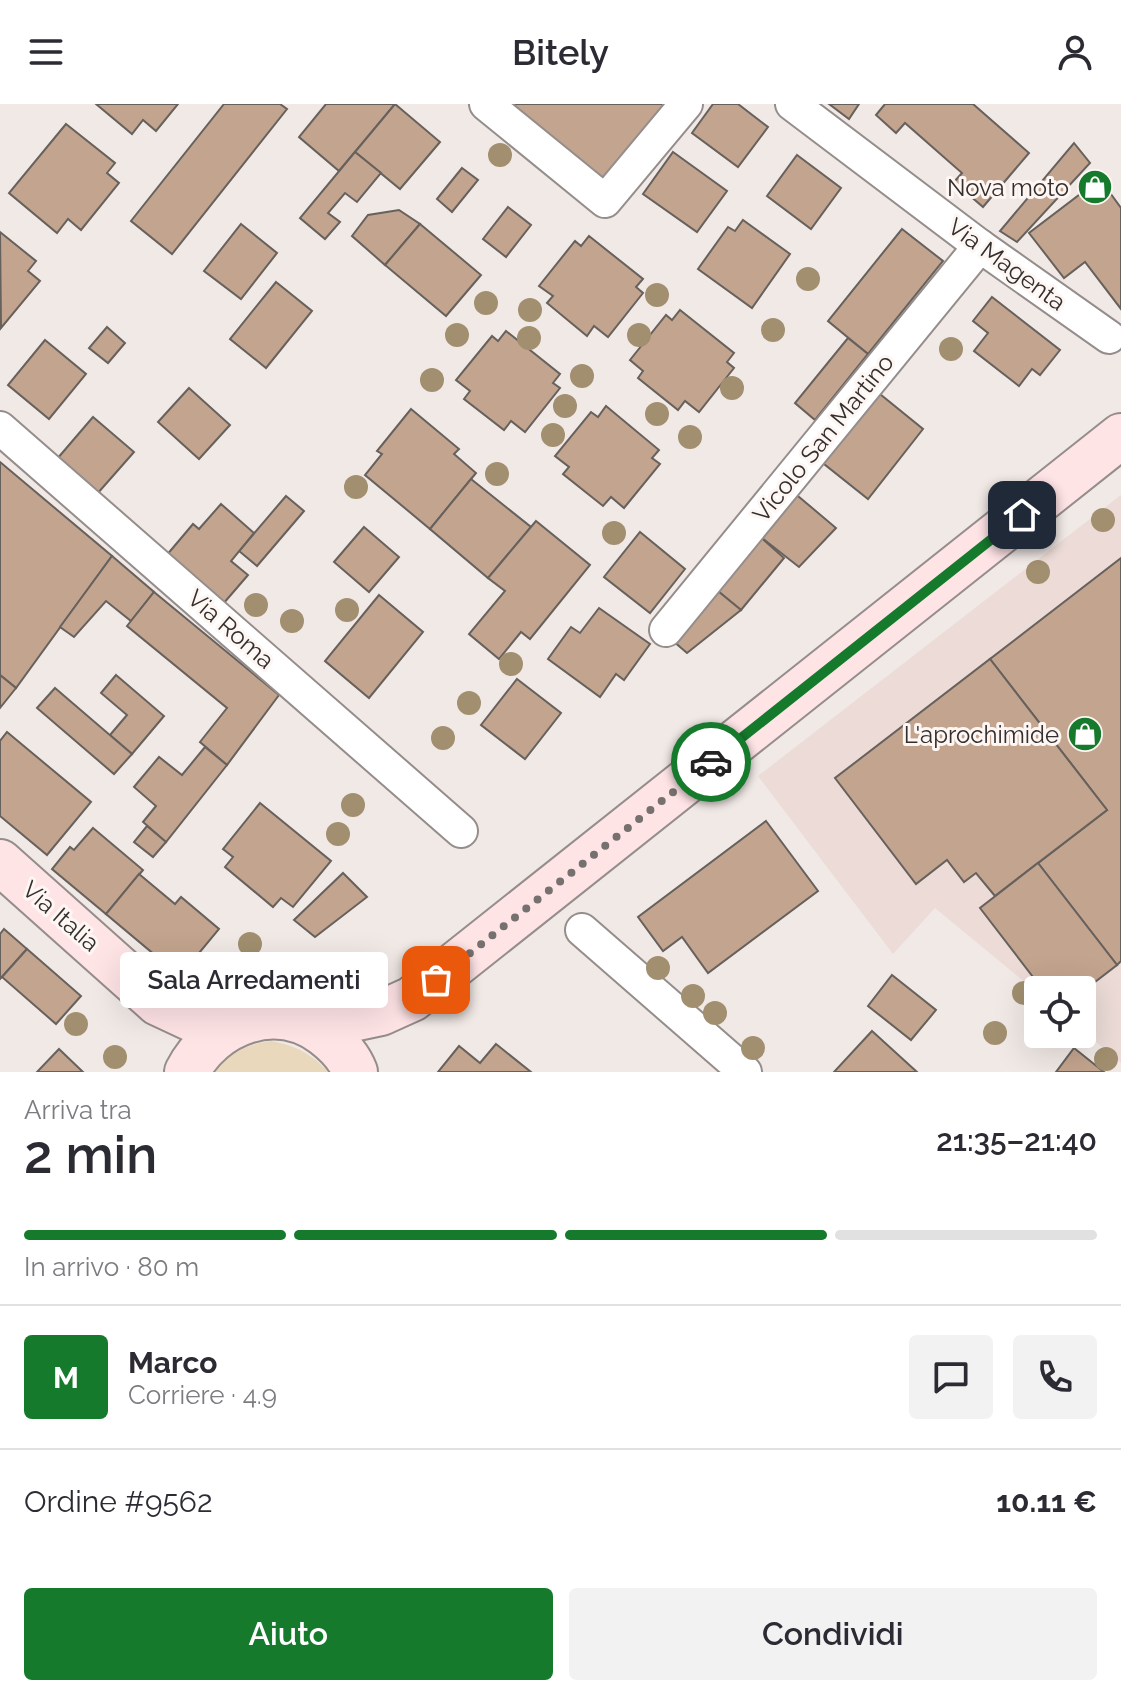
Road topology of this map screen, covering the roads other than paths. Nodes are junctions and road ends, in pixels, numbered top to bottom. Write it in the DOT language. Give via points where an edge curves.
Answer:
graph roads {
  1 [pos="486,104"];
  2 [pos="686,104"];
  3 [pos="792,104"];
  4 [pos="980,246"];
  5 [pos="1109,337"];
  6 [pos="0,428"];
  7 [pos="1121,436"];
  8 [pos="666,630"];
  9 [pos="461,831"];
  10 [pos="6,879"];
  11 [pos="582,930"];
  12 [pos="412,999"];
  13 [pos="158,1003"];
  14 [pos="315,1027"];
  15 [pos="225,1029"];
  16 [pos="187,1072"];
  17 [pos="355,1072"];
  18 [pos="371,1072"];
  19 [pos="745,1072"];
  1 -- 2 [label="street" via="605,201"];
  3 -- 4 [label="street, Via Magenta"];
  4 -- 5 [label="street, Via Magenta"];
  4 -- 8 [label="street, Vicolo San Martino"];
  6 -- 9 [label="street, Via Roma"];
  7 -- 12 [label="main road"];
  10 -- 13 [label="main road, Via Italia"];
  11 -- 19 [label="street"];
  12 -- 14 [label="main road" via="381,1013"];
  12 -- 18 [label="main road"];
  13 -- 15 [label="main road, Via Italia"];
  13 -- 16 [label="main road, Via Italia" via="173,1028"];
  14 -- 15 [label="main road, Via Italia" via="271,1016"];
  14 -- 17 [label="main road, Via Italia" via="337,1043"];
  15 -- 16 [label="main road, Via Italia"];
}
